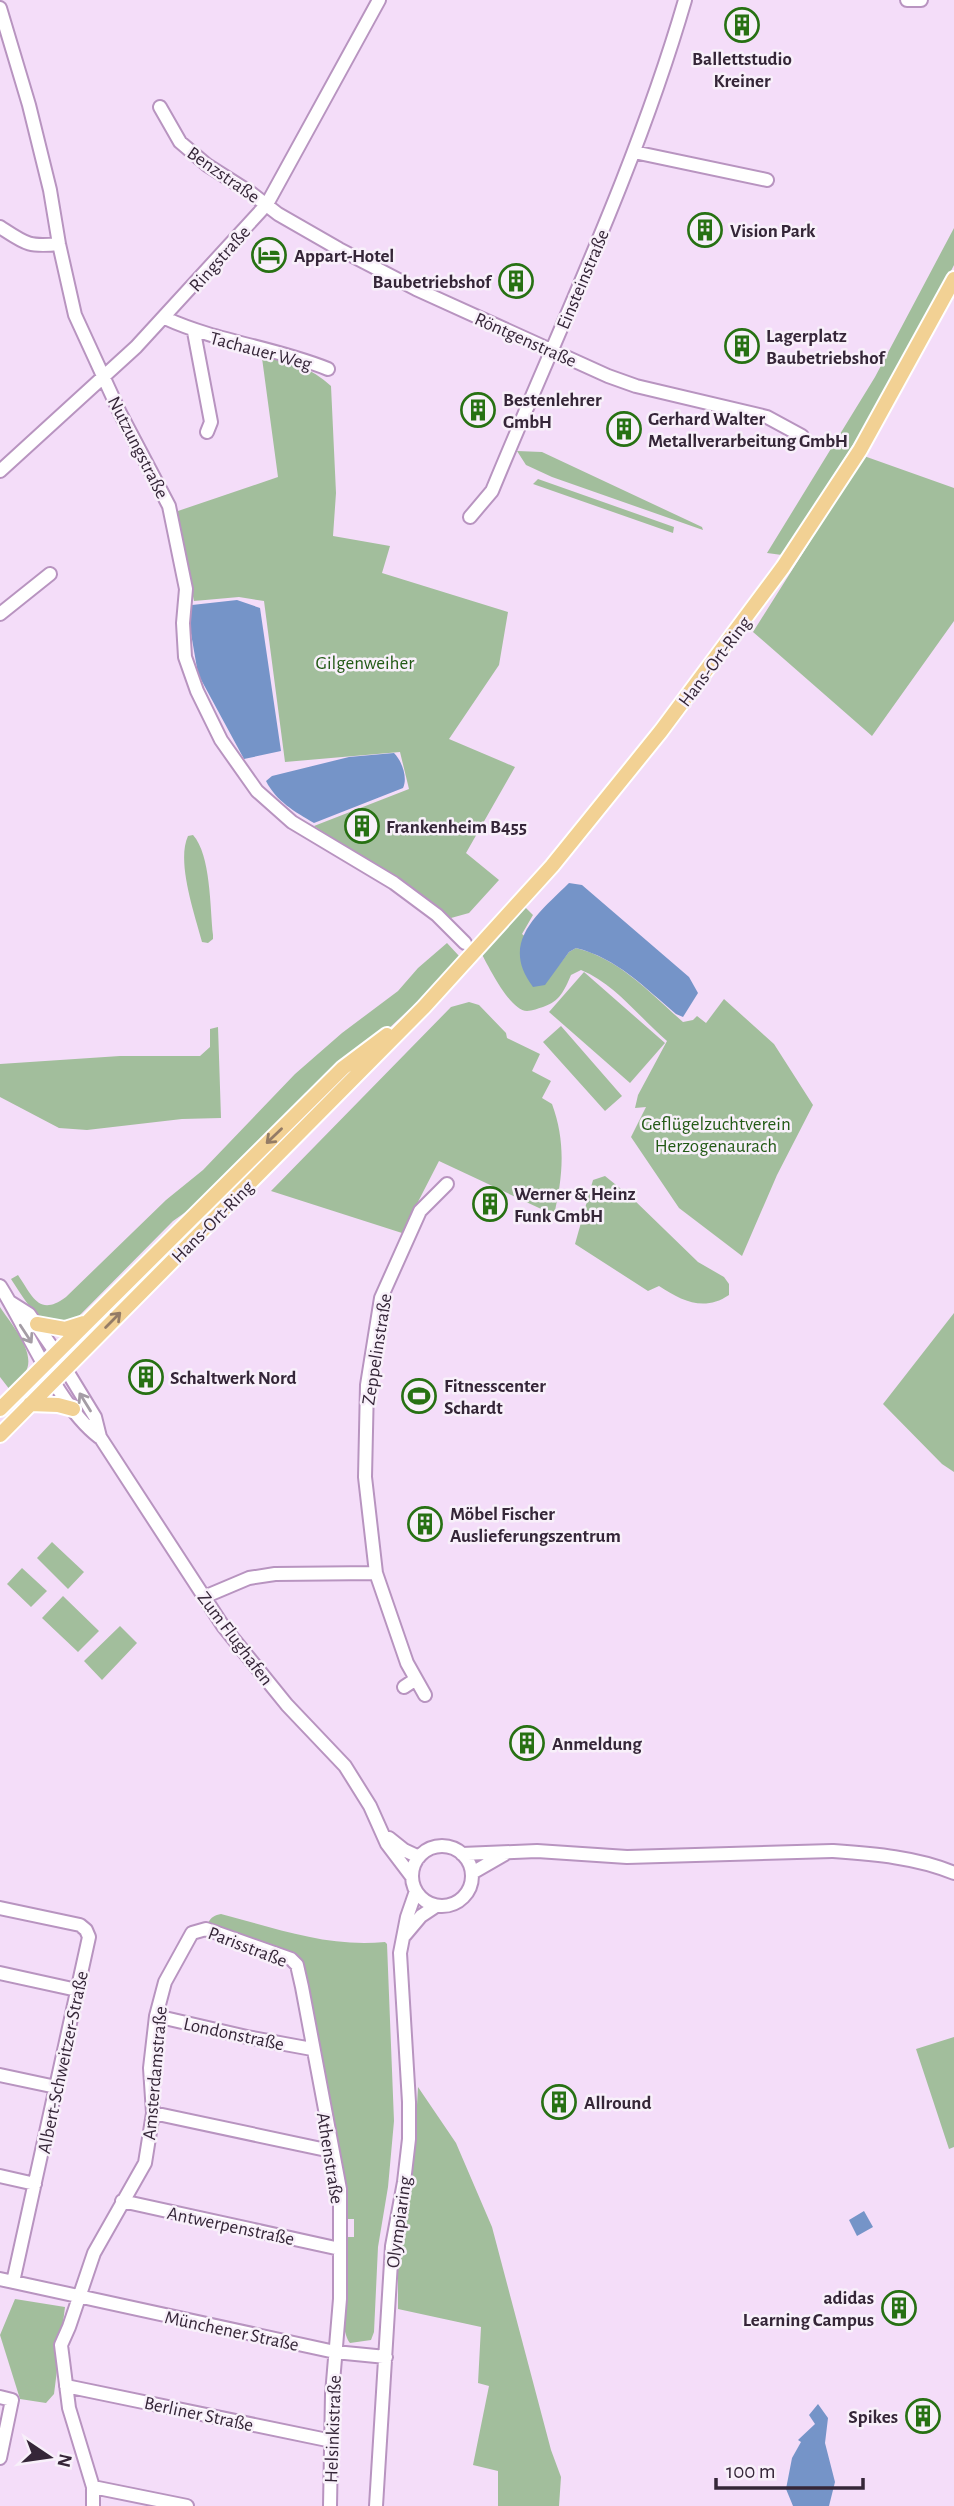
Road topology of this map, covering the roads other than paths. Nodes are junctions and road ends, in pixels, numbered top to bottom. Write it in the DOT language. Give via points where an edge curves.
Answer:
graph roads {
  1 [pos="379,0"];
  2 [pos="685,0"];
  3 [pos="907,0"];
  4 [pos="921,0"];
  5 [pos="0,9"];
  6 [pos="160,107"];
  7 [pos="635,152"];
  8 [pos="767,180"];
  9 [pos="267,204"];
  10 [pos="0,228"];
  11 [pos="59,244"];
  12 [pos="954,279"];
  13 [pos="165,318"];
  14 [pos="194,332"];
  15 [pos="551,350"];
  16 [pos="328,369"];
  17 [pos="103,376"];
  18 [pos="207,432"];
  19 [pos="802,436"];
  20 [pos="0,471"];
  21 [pos="470,517"];
  22 [pos="50,574"];
  23 [pos="0,614"];
  24 [pos="465,943"];
  25 [pos="424,1007"];
  26 [pos="447,1184"];
  27 [pos="0,1286"];
  28 [pos="10,1302"];
  29 [pos="86,1323"];
  30 [pos="37,1324"];
  31 [pos="56,1353"];
  32 [pos="45,1364"];
  33 [pos="65,1369"];
  34 [pos="54,1380"];
  35 [pos="30,1404"];
  36 [pos="1,1408"];
  37 [pos="77,1414"];
  38 [pos="0,1435"];
  39 [pos="100,1437"];
  40 [pos="376,1573"];
  41 [pos="204,1597"];
  42 [pos="416,1679"];
  43 [pos="404,1687"];
  44 [pos="425,1695"];
  45 [pos="382,1830"];
  46 [pos="509,1852"];
  47 [pos="463,1854"];
  48 [pos="419,1857"];
  49 [pos="472,1873"];
  50 [pos="954,1873"];
  51 [pos="412,1877"];
  52 [pos="416,1891"];
  53 [pos="436,1906"];
  54 [pos="0,1908"];
  55 [pos="200,1929"];
  56 [pos="403,1938"];
  57 [pos="297,1965"];
  58 [pos="0,1973"];
  59 [pos="78,1990"];
  60 [pos="156,2016"];
  61 [pos="312,2049"];
  62 [pos="0,2075"];
  63 [pos="56,2087"];
  64 [pos="153,2113"];
  65 [pos="331,2151"];
  66 [pos="0,2176"];
  67 [pos="35,2184"];
  68 [pos="122,2201"];
  69 [pos="340,2249"];
  70 [pos="6,2280"];
  71 [pos="78,2297"];
  72 [pos="335,2352"];
  73 [pos="386,2357"];
  74 [pos="66,2386"];
  75 [pos="6,2399"];
  76 [pos="332,2441"];
  77 [pos="0,2458"];
  78 [pos="93,2487"];
  79 [pos="93,2506"];
  80 [pos="187,2506"];
  81 [pos="330,2506"];
  82 [pos="376,2506"];
  1 -- 9 [label="street, Ringstraße"];
  2 -- 7 [label="street, Einsteinstraße"];
  3 -- 4 [label="street"];
  5 -- 11 [label="street, Nutzungstraße" via="29,106"];
  6 -- 9 [label="street, Benzstraße" via="180,142"];
  7 -- 8 [label="street"];
  7 -- 15 [label="street, Einsteinstraße"];
  9 -- 13 [label="street, Ringstraße"];
  9 -- 15 [label="street, Röntgenstraße" via="355,258"];
  10 -- 11 [label="street" via="25,244"];
  11 -- 17 [label="street, Nutzungstraße" via="75,315"];
  12 -- 25 [label="main road, Hans-Ort-Ring" via="860,450 783,568 662,732 552,866"];
  13 -- 14 [label="street, Tachauer Weg"];
  13 -- 17 [label="street, Ringstraße"];
  14 -- 16 [label="street, Tachauer Weg" via="297,356"];
  14 -- 18 [label="street, Tachauer Weg" via="211,422"];
  15 -- 19 [label="street, Röntgenstraße" via="627,383 767,417"];
  15 -- 21 [label="street, Einsteinstraße" via="492,491"];
  17 -- 20 [label="street, Ringstraße"];
  17 -- 24 [label="street, Nutzungstraße" via="169,506 186,589 185,657 221,740 257,791 292,822 394,883"];
  22 -- 23 [label="street"];
  25 -- 29 [label="main road, Hans-Ort-Ring, one-way" via="343,1068"];
  33 -- 25 [label="main road, Hans-Ort-Ring, one-way"];
  26 -- 40 [label="street, Zeppelinstraße" via="420,1211 381,1298 367,1385 365,1477"];
  27 -- 28 [label="street, Zum Flughafen"];
  28 -- 30 [label="street, Zum Flughafen"];
  28 -- 32 [label="street, Zum Flughafen, one-way"];
  29 -- 30 [label="main road" via="65,1329"];
  29 -- 31 [label="main road, Hans-Ort-Ring"];
  30 -- 31 [label="street, Zum Flughafen"];
  31 -- 32 [label="main road, Hans-Ort-Ring"];
  31 -- 33 [label="street, Zum Flughafen"];
  32 -- 34 [label="street, Zum Flughafen"];
  32 -- 36 [label="main road, Hans-Ort-Ring"];
  33 -- 34 [label="main road, Hans-Ort-Ring"];
  39 -- 33 [label="street, Zum Flughafen, one-way" via="94,1417"];
  34 -- 35 [label="main road, Hans-Ort-Ring"];
  34 -- 37 [label="street, Zum Flughafen"];
  35 -- 37 [label="main road" via="58,1405"];
  35 -- 38 [label="main road, Hans-Ort-Ring"];
  37 -- 39 [label="street, Zum Flughafen"];
  39 -- 41 [label="street, Zum Flughafen"];
  40 -- 41 [label="street" via="275,1574 249,1578"];
  40 -- 42 [label="street, Zeppelinstraße"];
  41 -- 45 [label="street, Zum Flughafen" via="270,1685 345,1766"];
  42 -- 43 [label="street"];
  42 -- 44 [label="street, Zeppelinstraße"];
  45 -- 48 [label="street, Zum Flughafen" via="397,1846"];
  45 -- 51 [label="street, Zum Flughafen"];
  46 -- 47 [label="street"];
  46 -- 49 [label="street"];
  46 -- 50 [label="street" via="627,1857 832,1851 915,1861"];
  47 -- 48 [label="street" via="444,1846"];
  47 -- 49 [label="street"];
  48 -- 51 [label="street"];
  49 -- 53 [label="street" via="470,1888 461,1900"];
  51 -- 52 [label="street"];
  52 -- 53 [label="street"];
  52 -- 56 [label="street, Olympiaring"];
  53 -- 56 [label="street"];
  54 -- 59 [label="street, Albert-Schweitzer-Straße" via="86,1930 89,1937"];
  55 -- 57 [label="street, Parisstraße" via="214,1930"];
  55 -- 60 [label="street, Amsterdamstraße" via="192,1933 165,1982"];
  56 -- 73 [label="street, Olympiaring" via="400,1971 409,2139 392,2246"];
  57 -- 61 [label="street, Athenstraße"];
  58 -- 59 [label="street"];
  59 -- 63 [label="street, Albert-Schweitzer-Straße"];
  60 -- 61 [label="street, Londonstraße"];
  60 -- 64 [label="street, Amsterdamstraße" via="150,2068"];
  61 -- 65 [label="street, Athenstraße"];
  62 -- 63 [label="street"];
  63 -- 67 [label="street, Albert-Schweitzer-Straße"];
  64 -- 65 [label="street"];
  64 -- 68 [label="street, Amsterdamstraße" via="145,2163"];
  65 -- 69 [label="street, Athenstraße" via="340,2189"];
  66 -- 67 [label="street"];
  67 -- 70 [label="street, Albert-Schweitzer-Straße"];
  68 -- 69 [label="street, Antwerpenstraße"];
  68 -- 71 [label="street, Amsterdamstraße" via="94,2253"];
  69 -- 72 [label="street, Athenstraße"];
  70 -- 71 [label="street, Münchener Straße"];
  71 -- 72 [label="street, Münchener Straße"];
  71 -- 74 [label="street, Amsterdamstraße" via="61,2345"];
  72 -- 73 [label="street, Münchener Straße"];
  72 -- 76 [label="street, Helsinkistraße"];
  73 -- 82 [label="street, Olympiaring"];
  74 -- 76 [label="street, Berliner Straße"];
  74 -- 78 [label="street, Amsterdamstraße"];
  75 -- 77 [label="street"];
  76 -- 81 [label="street, Helsinkistraße"];
  78 -- 79 [label="street, Amsterdamstraße"];
  78 -- 80 [label="street"];
}
